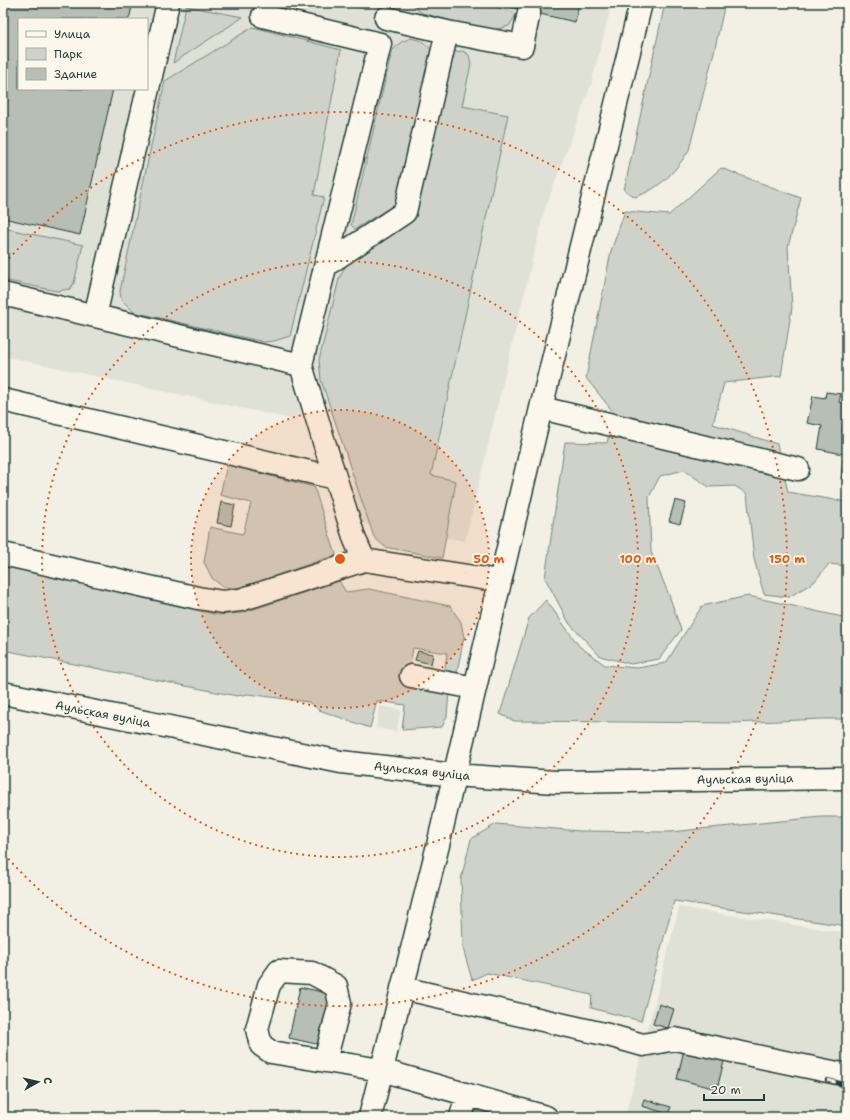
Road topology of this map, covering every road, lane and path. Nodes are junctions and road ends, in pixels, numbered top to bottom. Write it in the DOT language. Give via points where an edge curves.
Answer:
graph roads {
  1 [pos="168,3"];
  2 [pos="641,3"];
  3 [pos="388,11"];
  4 [pos="529,12"];
  5 [pos="263,16"];
  6 [pos="447,32"];
  7 [pos="380,44"];
  8 [pos="148,89"];
  9 [pos="148,90"];
  10 [pos="326,265"];
  11 [pos="3,294"];
  12 [pos="95,316"];
  13 [pos="301,365"];
  14 [pos="3,400"];
  15 [pos="541,408"];
  16 [pos="798,469"];
  17 [pos="335,478"];
  18 [pos="3,554"];
  19 [pos="364,560"];
  20 [pos="500,581"];
  21 [pos="411,676"];
  22 [pos="475,688"];
  23 [pos="3,693"];
  24 [pos="454,775"];
  25 [pos="847,778"];
  26 [pos="402,988"];
  27 [pos="325,1061"];
  28 [pos="381,1070"];
  29 [pos="847,1075"];
  30 [pos="467,1095"];
  31 [pos="370,1117"];
  32 [pos="461,1117"];
  33 [pos="546,1117"];
  1 -- 8 [label="street"];
  2 -- 15 [label="street"];
  3 -- 6 [label="street"];
  3 -- 7 [label="street"];
  4 -- 6 [label="street" via="522,46"];
  5 -- 7 [label="street"];
  6 -- 10 [label="street" via="405,212"];
  7 -- 10 [label="street"];
  9 -- 12 [label="street"];
  10 -- 13 [label="street"];
  11 -- 12 [label="street"];
  12 -- 13 [label="street"];
  13 -- 17 [label="street"];
  14 -- 17 [label="street"];
  15 -- 16 [label="street"];
  15 -- 20 [label="street"];
  17 -- 19 [label="street"];
  18 -- 19 [label="street" via="223,602 240,600"];
  19 -- 20 [label="street"];
  20 -- 22 [label="street"];
  21 -- 22 [label="street"];
  22 -- 24 [label="street"];
  23 -- 24 [label="street, Аульская вуліца" via="341,762"];
  24 -- 25 [label="street, Аульская вуліца" via="555,782"];
  24 -- 26 [label="street"];
  26 -- 28 [label="street"];
  26 -- 29 [label="street" via="643,1045 675,1039"];
  27 -- 27 [label="street" via="271,1052 261,1044 257,1029 269,985 279,971 312,973 336,986 340,1003"];
  27 -- 28 [label="street"];
  28 -- 30 [label="street"];
  28 -- 31 [label="street"];
  30 -- 32 [label="street"];
  30 -- 33 [label="street"];
}
